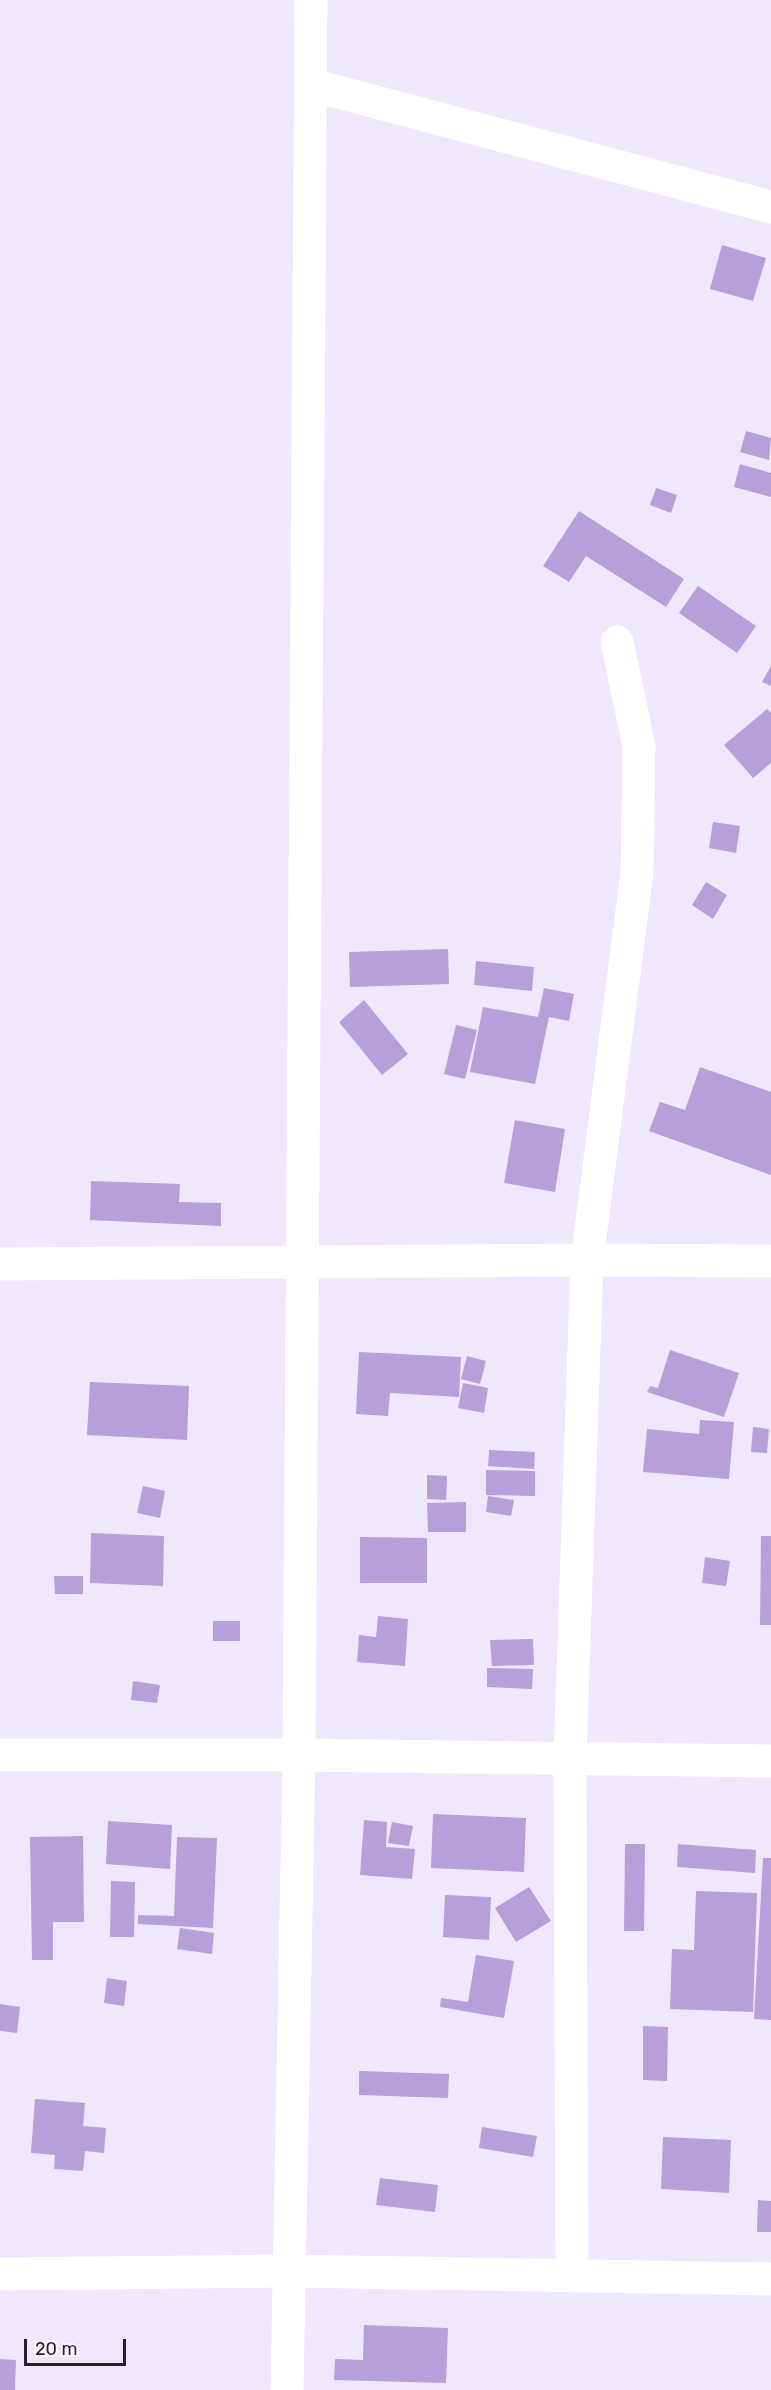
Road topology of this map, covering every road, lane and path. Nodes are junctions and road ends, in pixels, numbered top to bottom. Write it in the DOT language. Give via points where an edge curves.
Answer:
graph roads {
  1 [pos="311,0"];
  2 [pos="312,85"];
  3 [pos="771,207"];
  4 [pos="617,642"];
  5 [pos="587,1260"];
  6 [pos="771,1261"];
  7 [pos="304,1263"];
  8 [pos="0,1264"];
  9 [pos="0,1755"];
  10 [pos="299,1755"];
  11 [pos="570,1758"];
  12 [pos="771,1761"];
  13 [pos="290,2271"];
  14 [pos="0,2274"];
  15 [pos="572,2275"];
  16 [pos="771,2279"];
  17 [pos="287,2390"];
  1 -- 2 [label="street"];
  2 -- 3 [label="street"];
  2 -- 7 [label="street"];
  4 -- 5 [label="street" via="639,746 637,872"];
  5 -- 6 [label="street"];
  5 -- 7 [label="street"];
  5 -- 11 [label="street"];
  7 -- 8 [label="street"];
  7 -- 10 [label="street"];
  9 -- 10 [label="street"];
  10 -- 11 [label="street"];
  10 -- 13 [label="street"];
  11 -- 12 [label="street"];
  11 -- 15 [label="street"];
  13 -- 14 [label="street"];
  13 -- 15 [label="street"];
  13 -- 17 [label="street"];
  15 -- 16 [label="street"];
}
